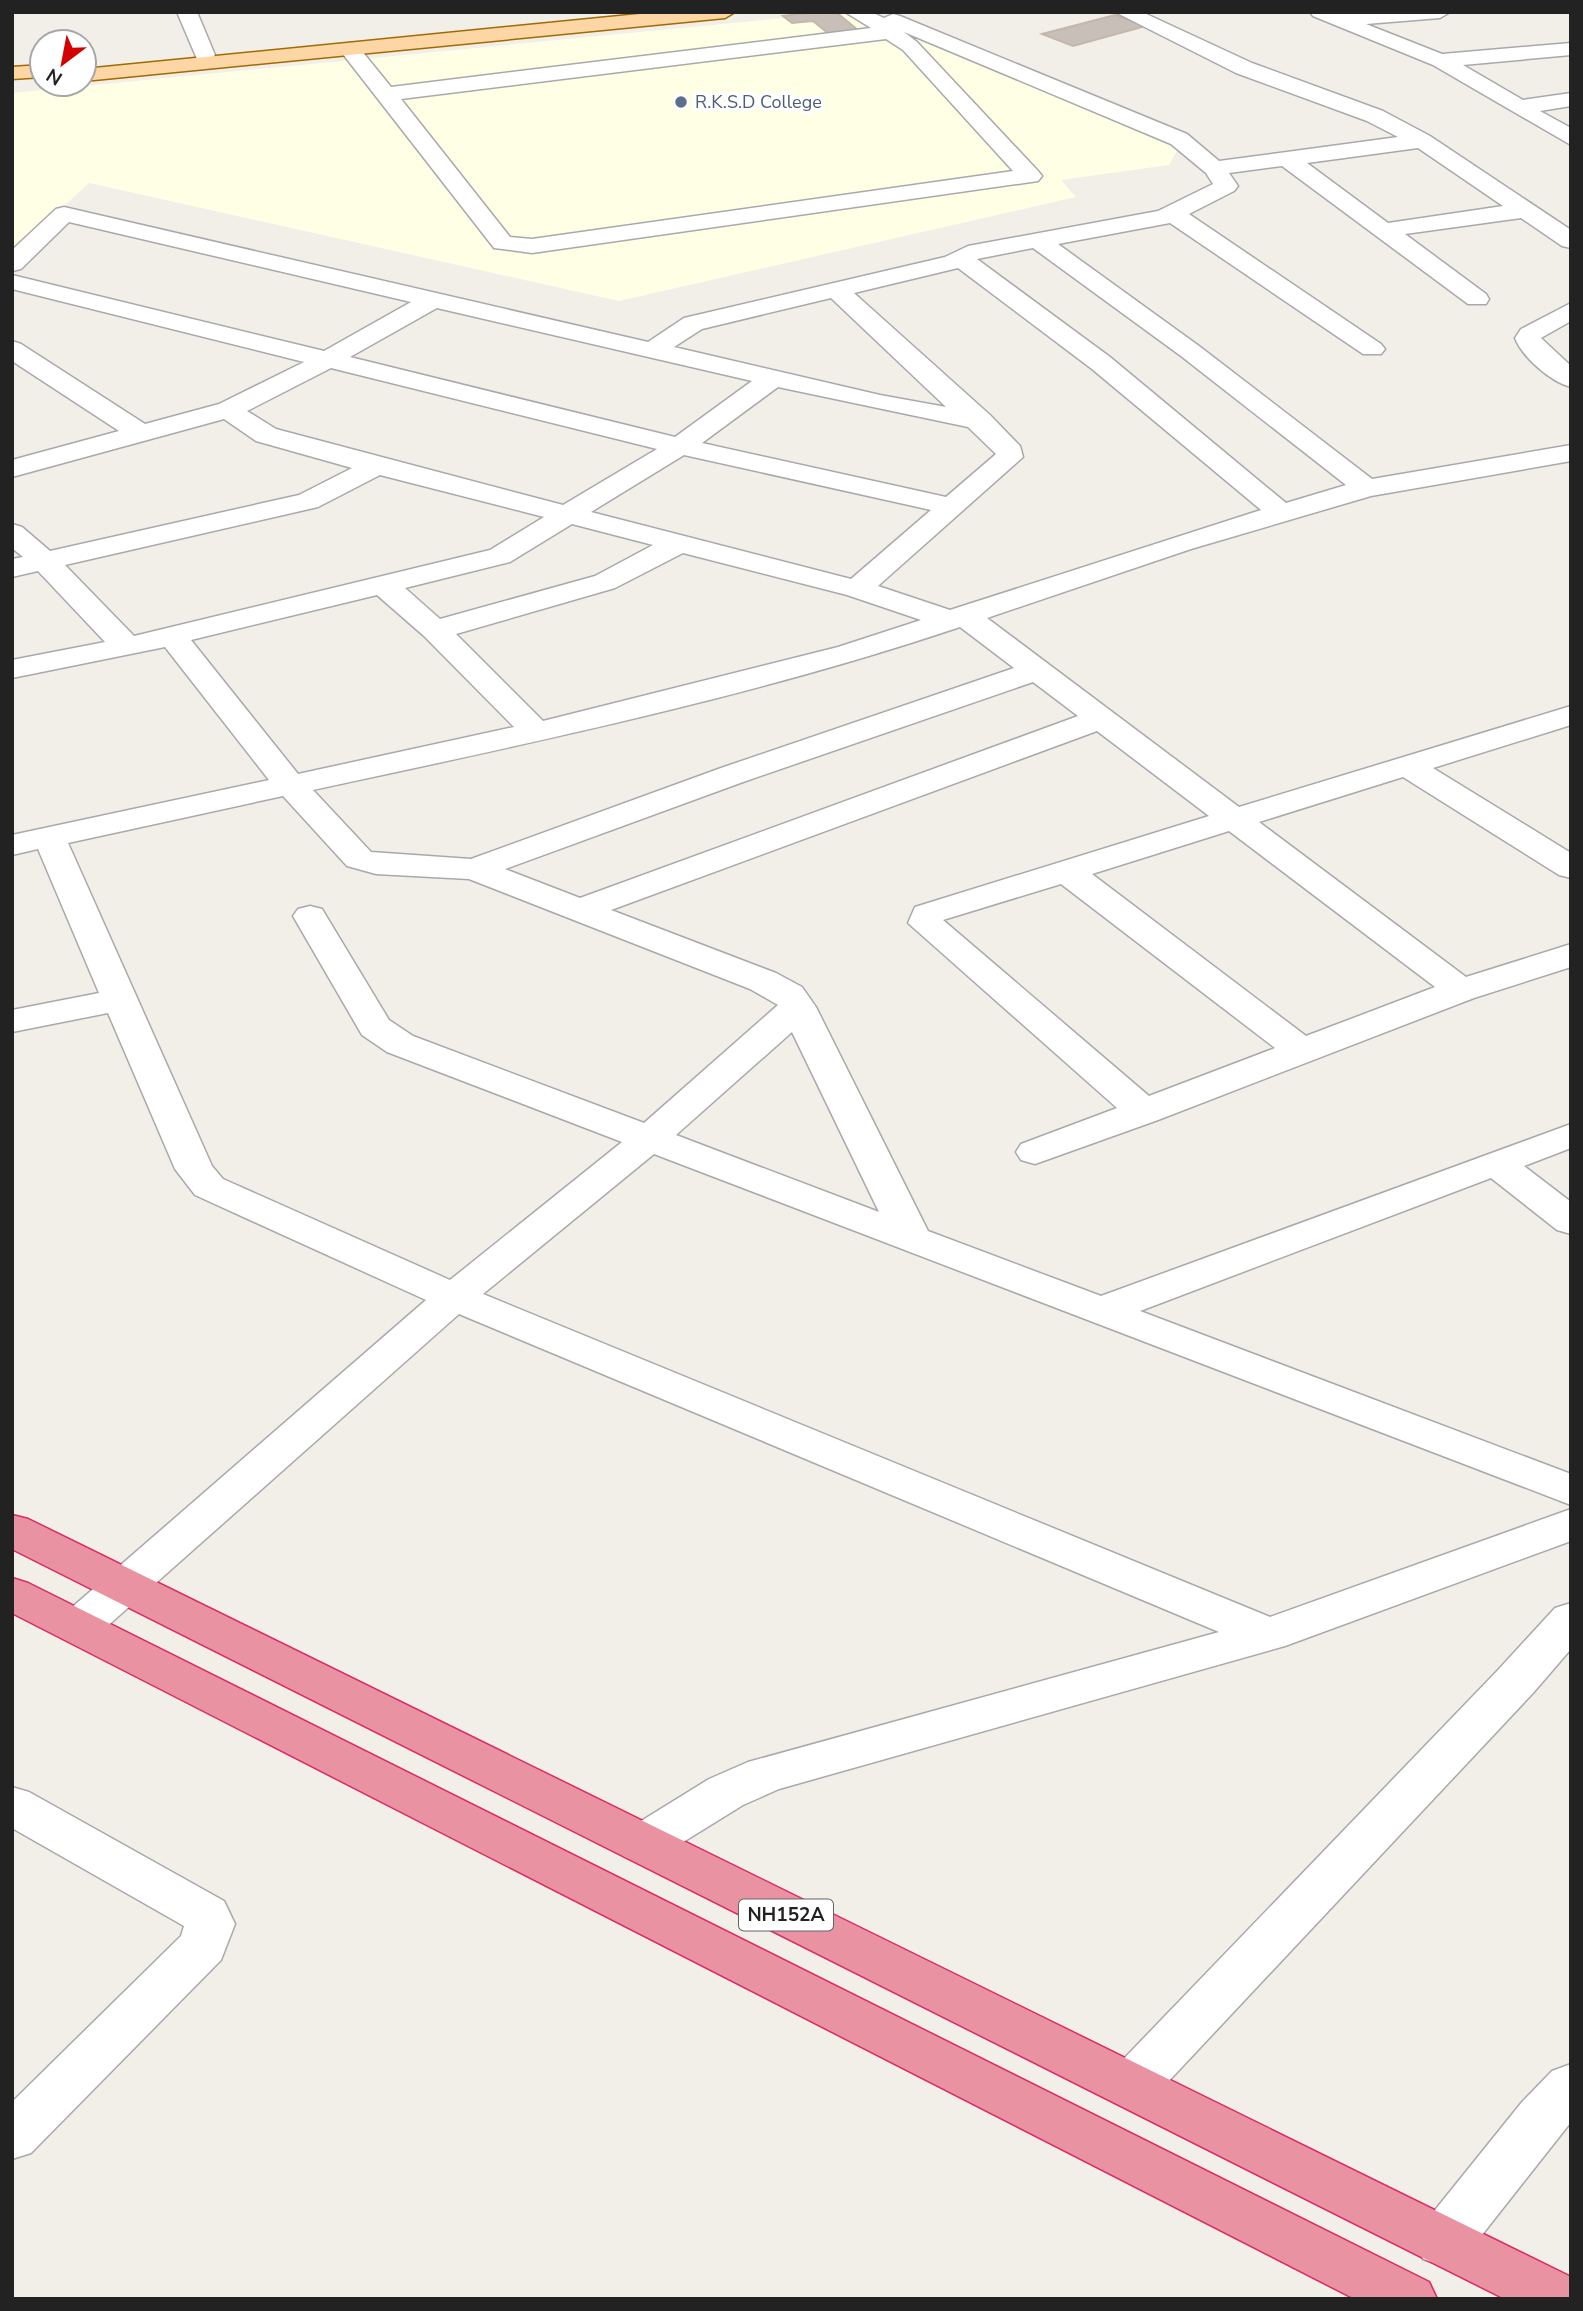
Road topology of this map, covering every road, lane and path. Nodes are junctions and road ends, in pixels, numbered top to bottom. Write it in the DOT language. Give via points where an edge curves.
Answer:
graph roads {
  1 [pos="187,12"];
  2 [pos="725,12"];
  3 [pos="855,12"];
  4 [pos="875,12"];
  5 [pos="1125,12"];
  6 [pos="1440,12"];
  7 [pos="633,14"];
  8 [pos="1327,16"];
  9 [pos="890,32"];
  10 [pos="350,49"];
  11 [pos="1571,50"];
  12 [pos="204,55"];
  13 [pos="1440,61"];
  14 [pos="98,65"];
  15 [pos="98,74"];
  16 [pos="387,94"];
  17 [pos="1571,99"];
  18 [pos="1523,107"];
  19 [pos="1571,138"];
  20 [pos="1422,141"];
  21 [pos="1288,160"];
  22 [pos="1214,168"];
  23 [pos="1525,210"];
  24 [pos="1173,214"];
  25 [pos="1386,230"];
  26 [pos="1037,240"];
  27 [pos="1571,240"];
  28 [pos="959,257"];
  29 [pos="12,264"];
  30 [pos="12,282"];
  31 [pos="836,289"];
  32 [pos="1476,299"];
  33 [pos="432,300"];
  34 [pos="1571,310"];
  35 [pos="12,349"];
  36 [pos="1372,349"];
  37 [pos="653,350"];
  38 [pos="329,359"];
  39 [pos="774,378"];
  40 [pos="1571,379"];
  41 [pos="228,410"];
  42 [pos="980,422"];
  43 [pos="143,435"];
  44 [pos="680,446"];
  45 [pos="1571,453"];
  46 [pos="376,466"];
  47 [pos="12,470"];
  48 [pos="1367,488"];
  49 [pos="950,506"];
  50 [pos="1282,513"];
  51 [pos="568,515"];
  52 [pos="12,533"];
  53 [pos="680,543"];
  54 [pos="45,561"];
  55 [pos="12,568"];
  56 [pos="385,586"];
  57 [pos="857,589"];
  58 [pos="957,618"];
  59 [pos="435,630"];
  60 [pos="172,636"];
  61 [pos="127,647"];
  62 [pos="12,669"];
  63 [pos="1035,671"];
  64 [pos="1571,715"];
  65 [pos="1100,719"];
  66 [pos="536,732"];
  67 [pos="1409,767"];
  68 [pos="289,784"];
  69 [pos="1232,819"];
  70 [pos="50,839"];
  71 [pos="12,845"];
  72 [pos="1571,868"];
  73 [pos="474,869"];
  74 [pos="1066,871"];
  75 [pos="578,911"];
  76 [pos="310,916"];
  77 [pos="1571,955"];
  78 [pos="1461,990"];
  79 [pos="120,1000"];
  80 [pos="798,1007"];
  81 [pos="12,1021"];
  82 [pos="1302,1051"];
  83 [pos="1145,1112"];
  84 [pos="1571,1135"];
  85 [pos="649,1139"];
  86 [pos="1035,1152"];
  87 [pos="1496,1163"];
  88 [pos="1571,1222"];
  89 [pos="912,1239"];
  90 [pos="454,1297"];
  91 [pos="1101,1311"];
  92 [pos="1567,1524"];
  93 [pos="12,1530"];
  94 [pos="125,1585"];
  95 [pos="12,1594"];
  96 [pos="1571,1619"];
  97 [pos="78,1627"];
  98 [pos="1269,1635"];
  99 [pos="12,1805"];
  100 [pos="642,1844"];
  101 [pos="1132,2085"];
  102 [pos="1571,2086"];
  103 [pos="12,2137"];
  104 [pos="1443,2242"];
  105 [pos="1409,2299"];
  106 [pos="1560,2299"];
  1 -- 12 [label="street"];
  2 -- 7 [label="main road"];
  3 -- 9 [label="street"];
  4 -- 22 [label="street" via="1179,139"];
  5 -- 20 [label="street" via="1244,68 1376,116"];
  6 -- 8 [label="street"];
  7 -- 10 [label="main road"];
  7 -- 12 [label="main road"];
  8 -- 13 [label="street"];
  9 -- 16 [label="street"];
  9 -- 16 [label="street" via="910,46 1030,176 513,246 503,243"];
  10 -- 15 [label="main road"];
  10 -- 16 [label="street"];
  11 -- 13 [label="street"];
  12 -- 14 [label="main road"];
  13 -- 18 [label="street"];
  17 -- 18 [label="street"];
  18 -- 19 [label="street"];
  20 -- 21 [label="street"];
  20 -- 23 [label="street"];
  21 -- 22 [label="street"];
  21 -- 25 [label="street"];
  22 -- 24 [label="street" via="1225,187"];
  23 -- 25 [label="street"];
  23 -- 27 [label="street"];
  24 -- 26 [label="street"];
  24 -- 36 [label="street"];
  25 -- 32 [label="street"];
  26 -- 28 [label="street"];
  26 -- 48 [label="street"];
  28 -- 31 [label="street"];
  28 -- 50 [label="street" via="1101,363"];
  29 -- 33 [label="street" via="64,214"];
  30 -- 38 [label="street"];
  31 -- 37 [label="street" via="693,323"];
  31 -- 42 [label="street"];
  33 -- 37 [label="street"];
  33 -- 38 [label="street"];
  34 -- 40 [label="street" via="1528,338 1531,346"];
  35 -- 43 [label="street"];
  37 -- 39 [label="street"];
  38 -- 41 [label="street"];
  38 -- 44 [label="street"];
  39 -- 42 [label="street"];
  39 -- 44 [label="street"];
  41 -- 43 [label="street"];
  41 -- 46 [label="street" via="266,435"];
  42 -- 49 [label="street" via="1010,449 1009,457"];
  43 -- 47 [label="street"];
  44 -- 49 [label="street"];
  44 -- 51 [label="street"];
  45 -- 48 [label="street"];
  46 -- 51 [label="street"];
  46 -- 54 [label="street" via="308,501"];
  48 -- 50 [label="street"];
  49 -- 57 [label="street"];
  50 -- 58 [label="street"];
  51 -- 53 [label="street"];
  51 -- 56 [label="street" via="500,556"];
  52 -- 54 [label="street"];
  53 -- 57 [label="street"];
  53 -- 59 [label="street" via="605,582"];
  54 -- 55 [label="street"];
  54 -- 61 [label="street"];
  56 -- 59 [label="street"];
  56 -- 60 [label="street"];
  57 -- 58 [label="street"];
  58 -- 63 [label="street"];
  58 -- 66 [label="street" via="849,654"];
  59 -- 66 [label="street"];
  60 -- 61 [label="street"];
  60 -- 68 [label="street"];
  61 -- 62 [label="street"];
  63 -- 65 [label="street"];
  63 -- 73 [label="street"];
  64 -- 67 [label="street"];
  65 -- 69 [label="street"];
  65 -- 75 [label="street"];
  66 -- 68 [label="street"];
  67 -- 69 [label="street"];
  67 -- 72 [label="street"];
  68 -- 70 [label="street"];
  68 -- 73 [label="street" via="352,854 366,862"];
  69 -- 74 [label="street"];
  69 -- 78 [label="street"];
  70 -- 71 [label="street"];
  70 -- 79 [label="street"];
  73 -- 75 [label="street"];
  74 -- 82 [label="street"];
  74 -- 83 [label="street" via="932,911 925,923"];
  75 -- 80 [label="street" via="764,981 789,995"];
  76 -- 85 [label="street" via="374,1027 384,1036"];
  77 -- 78 [label="street"];
  78 -- 82 [label="street"];
  79 -- 81 [label="street"];
  79 -- 90 [label="street" via="194,1169 209,1187"];
  80 -- 85 [label="street"];
  80 -- 89 [label="street"];
  82 -- 83 [label="street"];
  83 -- 86 [label="street"];
  84 -- 87 [label="street"];
  85 -- 89 [label="street"];
  85 -- 90 [label="street"];
  87 -- 88 [label="street"];
  87 -- 91 [label="street"];
  89 -- 91 [label="street"];
  90 -- 94 [label="street"];
  90 -- 98 [label="street"];
  91 -- 92 [label="street"];
  92 -- 98 [label="street"];
  93 -- 94 [label="highway, NH152A"];
  94 -- 97 [label="street"];
  94 -- 100 [label="highway, NH152A"];
  95 -- 97 [label="highway, NH152A"];
  96 -- 101 [label="street"];
  97 -- 105 [label="highway, NH152A"];
  98 -- 100 [label="street" via="765,1776 726,1792"];
  99 -- 103 [label="street" via="206,1915 210,1924 202,1946"];
  100 -- 101 [label="highway, NH152A"];
  101 -- 104 [label="highway, NH152A"];
  102 -- 104 [label="street"];
  104 -- 106 [label="highway, NH152A"];
}
